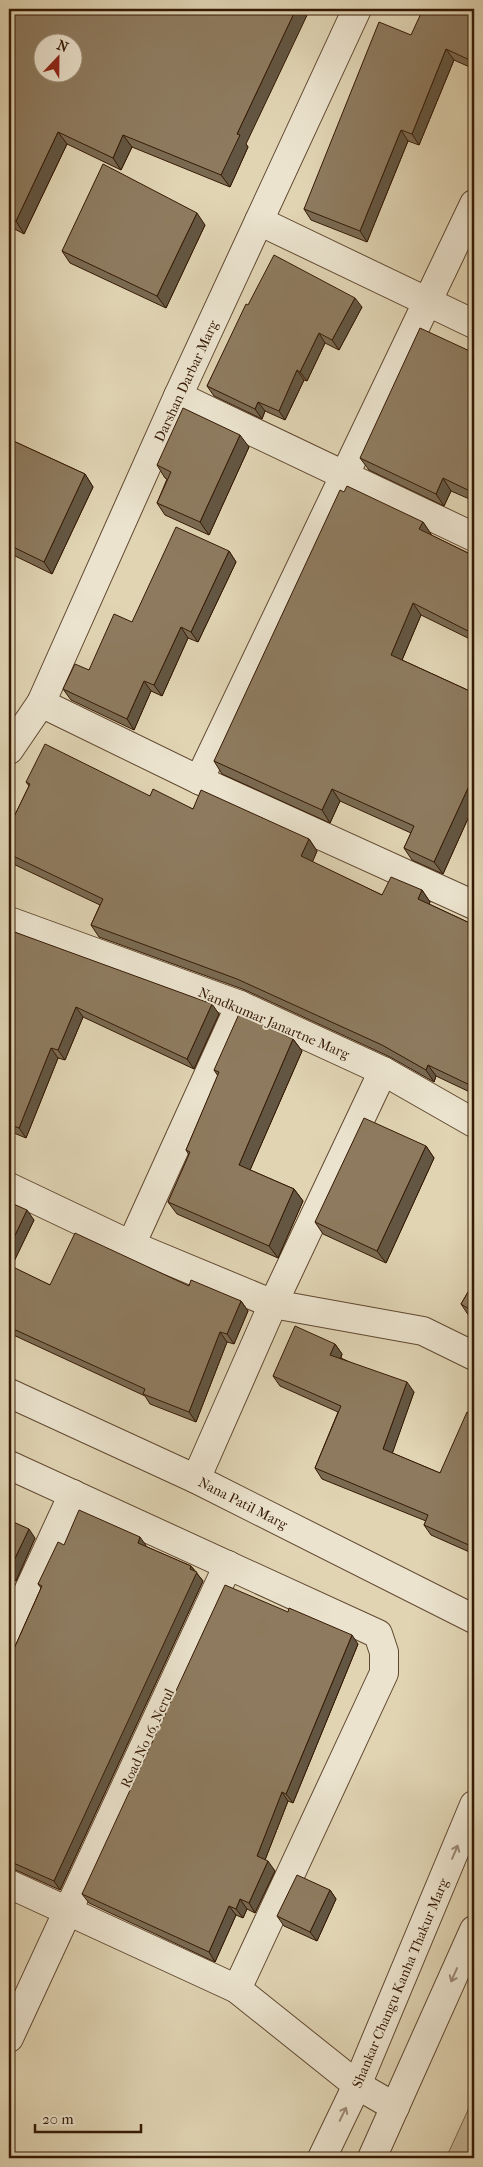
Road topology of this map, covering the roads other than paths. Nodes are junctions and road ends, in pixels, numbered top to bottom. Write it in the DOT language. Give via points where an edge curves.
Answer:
graph roads {
  1 [pos="357,9"];
  2 [pos="474,204"];
  3 [pos="259,221"];
  4 [pos="427,302"];
  5 [pos="474,324"];
  6 [pos="178,396"];
  7 [pos="345,475"];
  8 [pos="474,537"];
  9 [pos="42,703"];
  10 [pos="9,750"];
  11 [pos="199,780"];
  12 [pos="474,905"];
  13 [pos="9,921"];
  14 [pos="240,1005"];
  15 [pos="383,1071"];
  16 [pos="474,1123"];
  17 [pos="9,1187"];
  18 [pos="131,1245"];
  19 [pos="273,1304"];
  20 [pos="474,1356"];
  21 [pos="9,1393"];
  22 [pos="9,1465"];
  23 [pos="196,1479"];
  24 [pos="73,1494"];
  25 [pos="228,1566"];
  26 [pos="474,1619"];
  27 [pos="9,1633"];
  28 [pos="474,1805"];
  29 [pos="9,1884"];
  30 [pos="67,1911"];
  31 [pos="474,1930"];
  32 [pos="237,1989"];
  33 [pos="9,2038"];
  34 [pos="357,2085"];
  35 [pos="395,2107"];
  36 [pos="322,2158"];
  37 [pos="372,2158"];
  1 -- 3 [label="street, Darshan Darbar Marg"];
  2 -- 4 [label="street"];
  3 -- 4 [label="street"];
  3 -- 6 [label="street, Darshan Darbar Marg"];
  4 -- 5 [label="street"];
  4 -- 7 [label="street"];
  6 -- 7 [label="street"];
  6 -- 9 [label="street, Darshan Darbar Marg"];
  7 -- 8 [label="street"];
  7 -- 11 [label="street"];
  9 -- 10 [label="street, Darshan Darbar Marg"];
  9 -- 11 [label="street"];
  11 -- 12 [label="street"];
  13 -- 14 [label="street, Nandkumar Janartne Marg"];
  14 -- 15 [label="street, Nandkumar Janartne Marg"];
  14 -- 18 [label="street"];
  15 -- 16 [label="street, Nandkumar Janartne Marg"];
  15 -- 19 [label="street"];
  17 -- 18 [label="street"];
  18 -- 19 [label="street"];
  19 -- 20 [label="street" via="423,1331"];
  19 -- 23 [label="street"];
  21 -- 23 [label="street, Nana Patil Marg"];
  22 -- 24 [label="street"];
  23 -- 26 [label="street, Nana Patil Marg"];
  24 -- 25 [label="street"];
  24 -- 27 [label="street"];
  25 -- 30 [label="street, Road No 16, Nerul"];
  25 -- 32 [label="street" via="378,1634 384,1652 384,1673"];
  34 -- 28 [label="street, Shankar Changu Kanha Thakur Marg, one-way"];
  29 -- 30 [label="street"];
  30 -- 32 [label="street"];
  30 -- 33 [label="street, Road No 16, Nerul"];
  31 -- 35 [label="street, one-way"];
  32 -- 34 [label="street"];
  34 -- 35 [label="street"];
  36 -- 34 [label="street, Shankar Changu Kanha Thakur Marg, one-way"];
  35 -- 37 [label="street"];
}
